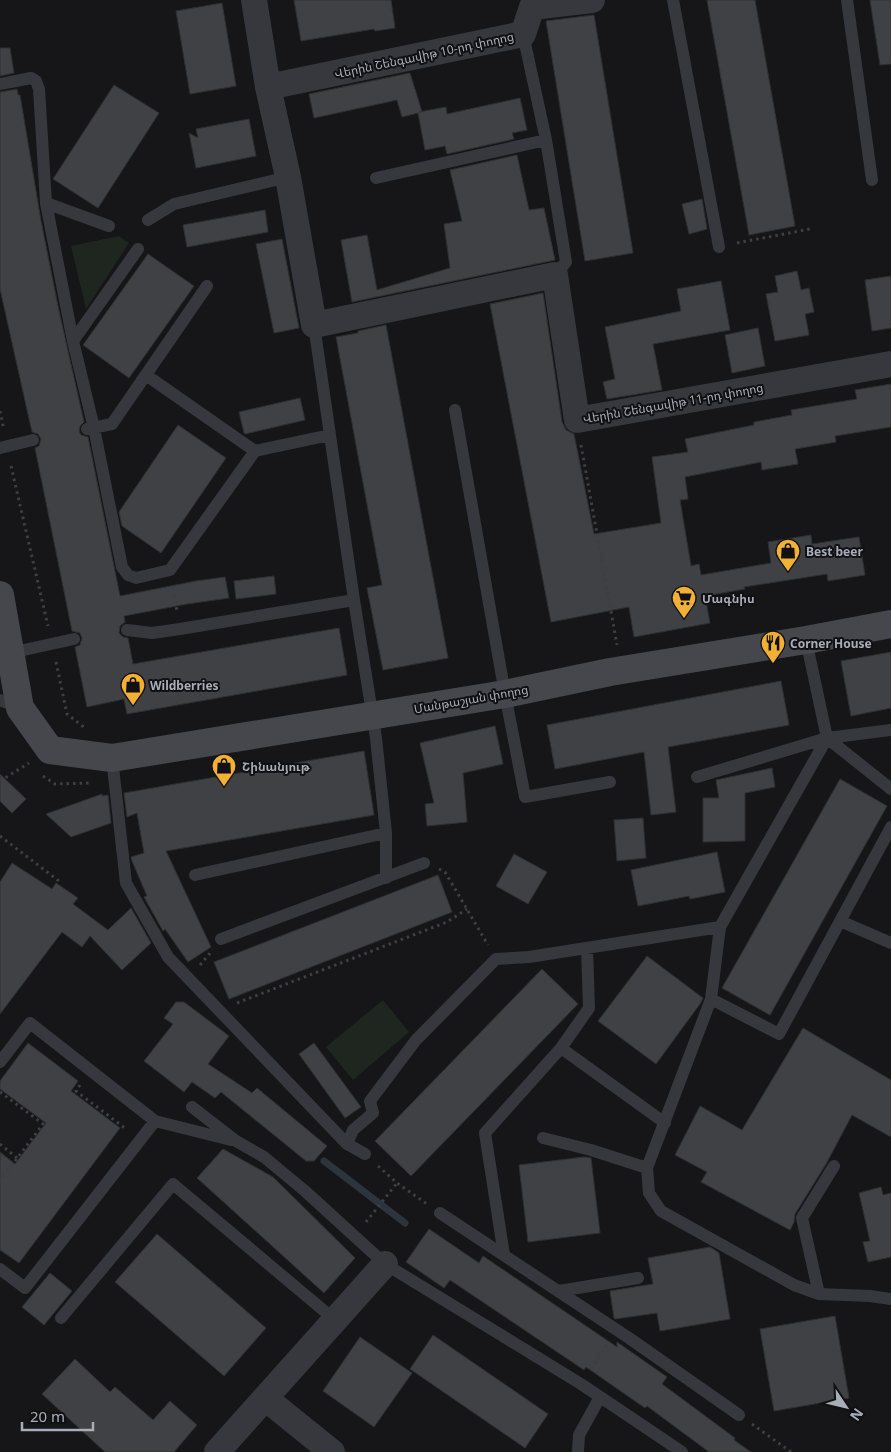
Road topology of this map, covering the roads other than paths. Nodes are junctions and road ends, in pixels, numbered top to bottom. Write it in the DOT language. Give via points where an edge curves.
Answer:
graph roads {
  1 [pos="254,0"];
  2 [pos="592,0"];
  3 [pos="673,0"];
  4 [pos="847,0"];
  5 [pos="523,34"];
  6 [pos="0,84"];
  7 [pos="268,88"];
  8 [pos="546,140"];
  9 [pos="288,177"];
  10 [pos="376,178"];
  11 [pos="872,180"];
  12 [pos="46,203"];
  13 [pos="148,220"];
  14 [pos="109,226"];
  15 [pos="719,247"];
  16 [pos="138,248"];
  17 [pos="555,275"];
  18 [pos="207,286"];
  19 [pos="314,324"];
  20 [pos="73,341"];
  21 [pos="891,364"];
  22 [pos="146,375"];
  23 [pos="455,410"];
  24 [pos="90,428"];
  25 [pos="330,436"];
  26 [pos="33,440"];
  27 [pos="0,448"];
  28 [pos="254,451"];
  29 [pos="0,595"];
  30 [pos="354,600"];
  31 [pos="891,624"];
  32 [pos="127,630"];
  33 [pos="74,639"];
  34 [pos="806,640"];
  35 [pos="10,653"];
  36 [pos="505,694"];
  37 [pos="10,704"];
  38 [pos="373,716"];
  39 [pos="891,730"];
  40 [pos="827,738"];
  41 [pos="112,758"];
  42 [pos="697,777"];
  43 [pos="610,782"];
  44 [pos="891,789"];
  45 [pos="891,827"];
  46 [pos="386,833"];
  47 [pos="424,863"];
  48 [pos="196,876"];
  49 [pos="386,878"];
  50 [pos="840,921"];
  51 [pos="720,927"];
  52 [pos="221,939"];
  53 [pos="891,944"];
  54 [pos="588,948"];
  55 [pos="711,999"];
  56 [pos="561,1048"];
  57 [pos="0,1062"];
  58 [pos="192,1106"];
  59 [pos="155,1121"];
  60 [pos="664,1123"];
  61 [pos="543,1138"];
  62 [pos="236,1141"];
  63 [pos="347,1144"];
  64 [pos="365,1154"];
  65 [pos="834,1166"];
  66 [pos="647,1168"];
  67 [pos="440,1213"];
  68 [pos="504,1255"];
  69 [pos="385,1264"];
  70 [pos="0,1269"];
  71 [pos="638,1278"];
  72 [pos="558,1291"];
  73 [pos="819,1294"];
  74 [pos="891,1299"];
  75 [pos="61,1318"];
  76 [pos="335,1320"];
  77 [pos="600,1397"];
  78 [pos="265,1398"];
  79 [pos="739,1415"];
  80 [pos="217,1452"];
  81 [pos="332,1452"];
  82 [pos="578,1452"];
  83 [pos="682,1452"];
  1 -- 7 [label="street"];
  2 -- 5 [label="street, Վերին Շենգավիթ 10-րդ փողոց" via="532,7"];
  3 -- 15 [label="lane"];
  4 -- 11 [label="lane"];
  5 -- 7 [label="street, Վերին Շենգավիթ 10-րդ փողոց"];
  5 -- 8 [label="lane"];
  6 -- 12 [label="lane" via="31,78 39,89"];
  7 -- 9 [label="street"];
  8 -- 10 [label="lane"];
  8 -- 17 [label="lane" via="566,262"];
  9 -- 13 [label="lane" via="174,204"];
  9 -- 19 [label="street"];
  12 -- 14 [label="lane"];
  12 -- 20 [label="lane"];
  16 -- 20 [label="lane"];
  17 -- 19 [label="street"];
  17 -- 21 [label="street, Վերին Շենգավիթ 11-րդ փողոց" via="576,420"];
  18 -- 22 [label="lane"];
  19 -- 25 [label="lane"];
  20 -- 24 [label="lane"];
  22 -- 24 [label="lane" via="112,424"];
  22 -- 28 [label="lane"];
  23 -- 36 [label="lane"];
  24 -- 28 [label="lane" via="122,568 136,578 170,570"];
  25 -- 28 [label="lane"];
  25 -- 30 [label="lane"];
  26 -- 27 [label="lane"];
  29 -- 35 [label="street"];
  30 -- 32 [label="lane" via="180,629"];
  30 -- 38 [label="lane"];
  31 -- 34 [label="street, Մանթաշյան փողոց"];
  33 -- 35 [label="lane"];
  34 -- 36 [label="street, Մանթաշյան փողոց" via="610,672"];
  34 -- 40 [label="lane"];
  35 -- 37 [label="street"];
  36 -- 38 [label="street, Մանթաշյան փողոց"];
  36 -- 43 [label="lane" via="525,797"];
  37 -- 41 [label="street, Մանթաշյան փողոց" via="50,750"];
  38 -- 41 [label="street, Մանթաշյան փողոց"];
  38 -- 46 [label="lane"];
  39 -- 40 [label="lane"];
  40 -- 42 [label="lane"];
  40 -- 44 [label="lane"];
  40 -- 51 [label="lane"];
  41 -- 63 [label="lane" via="126,883 168,956"];
  45 -- 50 [label="lane"];
  46 -- 48 [label="lane"];
  46 -- 49 [label="lane"];
  47 -- 49 [label="lane"];
  49 -- 52 [label="lane"];
  50 -- 53 [label="lane"];
  50 -- 55 [label="lane" via="779,1034"];
  51 -- 54 [label="lane"];
  51 -- 55 [label="lane"];
  54 -- 56 [label="lane" via="589,1008"];
  54 -- 63 [label="lane" via="496,959 416,1040 370,1101 372,1113 353,1130"];
  55 -- 60 [label="lane"];
  56 -- 60 [label="lane"];
  56 -- 68 [label="lane" via="484,1133"];
  57 -- 59 [label="lane" via="30,1023"];
  58 -- 62 [label="lane"];
  59 -- 62 [label="lane"];
  59 -- 70 [label="lane" via="25,1288"];
  60 -- 66 [label="lane"];
  61 -- 66 [label="lane"];
  62 -- 69 [label="lane" via="264,1156"];
  63 -- 64 [label="lane"];
  65 -- 73 [label="lane" via="802,1218"];
  66 -- 73 [label="lane" via="649,1193 661,1211 794,1285"];
  67 -- 68 [label="lane"];
  68 -- 72 [label="lane"];
  69 -- 76 [label="street"];
  69 -- 77 [label="lane"];
  71 -- 72 [label="lane"];
  72 -- 79 [label="lane"];
  73 -- 74 [label="lane"];
  75 -- 76 [label="lane" via="173,1184"];
  76 -- 78 [label="street"];
  77 -- 82 [label="lane" via="579,1435"];
  77 -- 83 [label="lane"];
  78 -- 80 [label="street"];
  78 -- 81 [label="street"];
}
